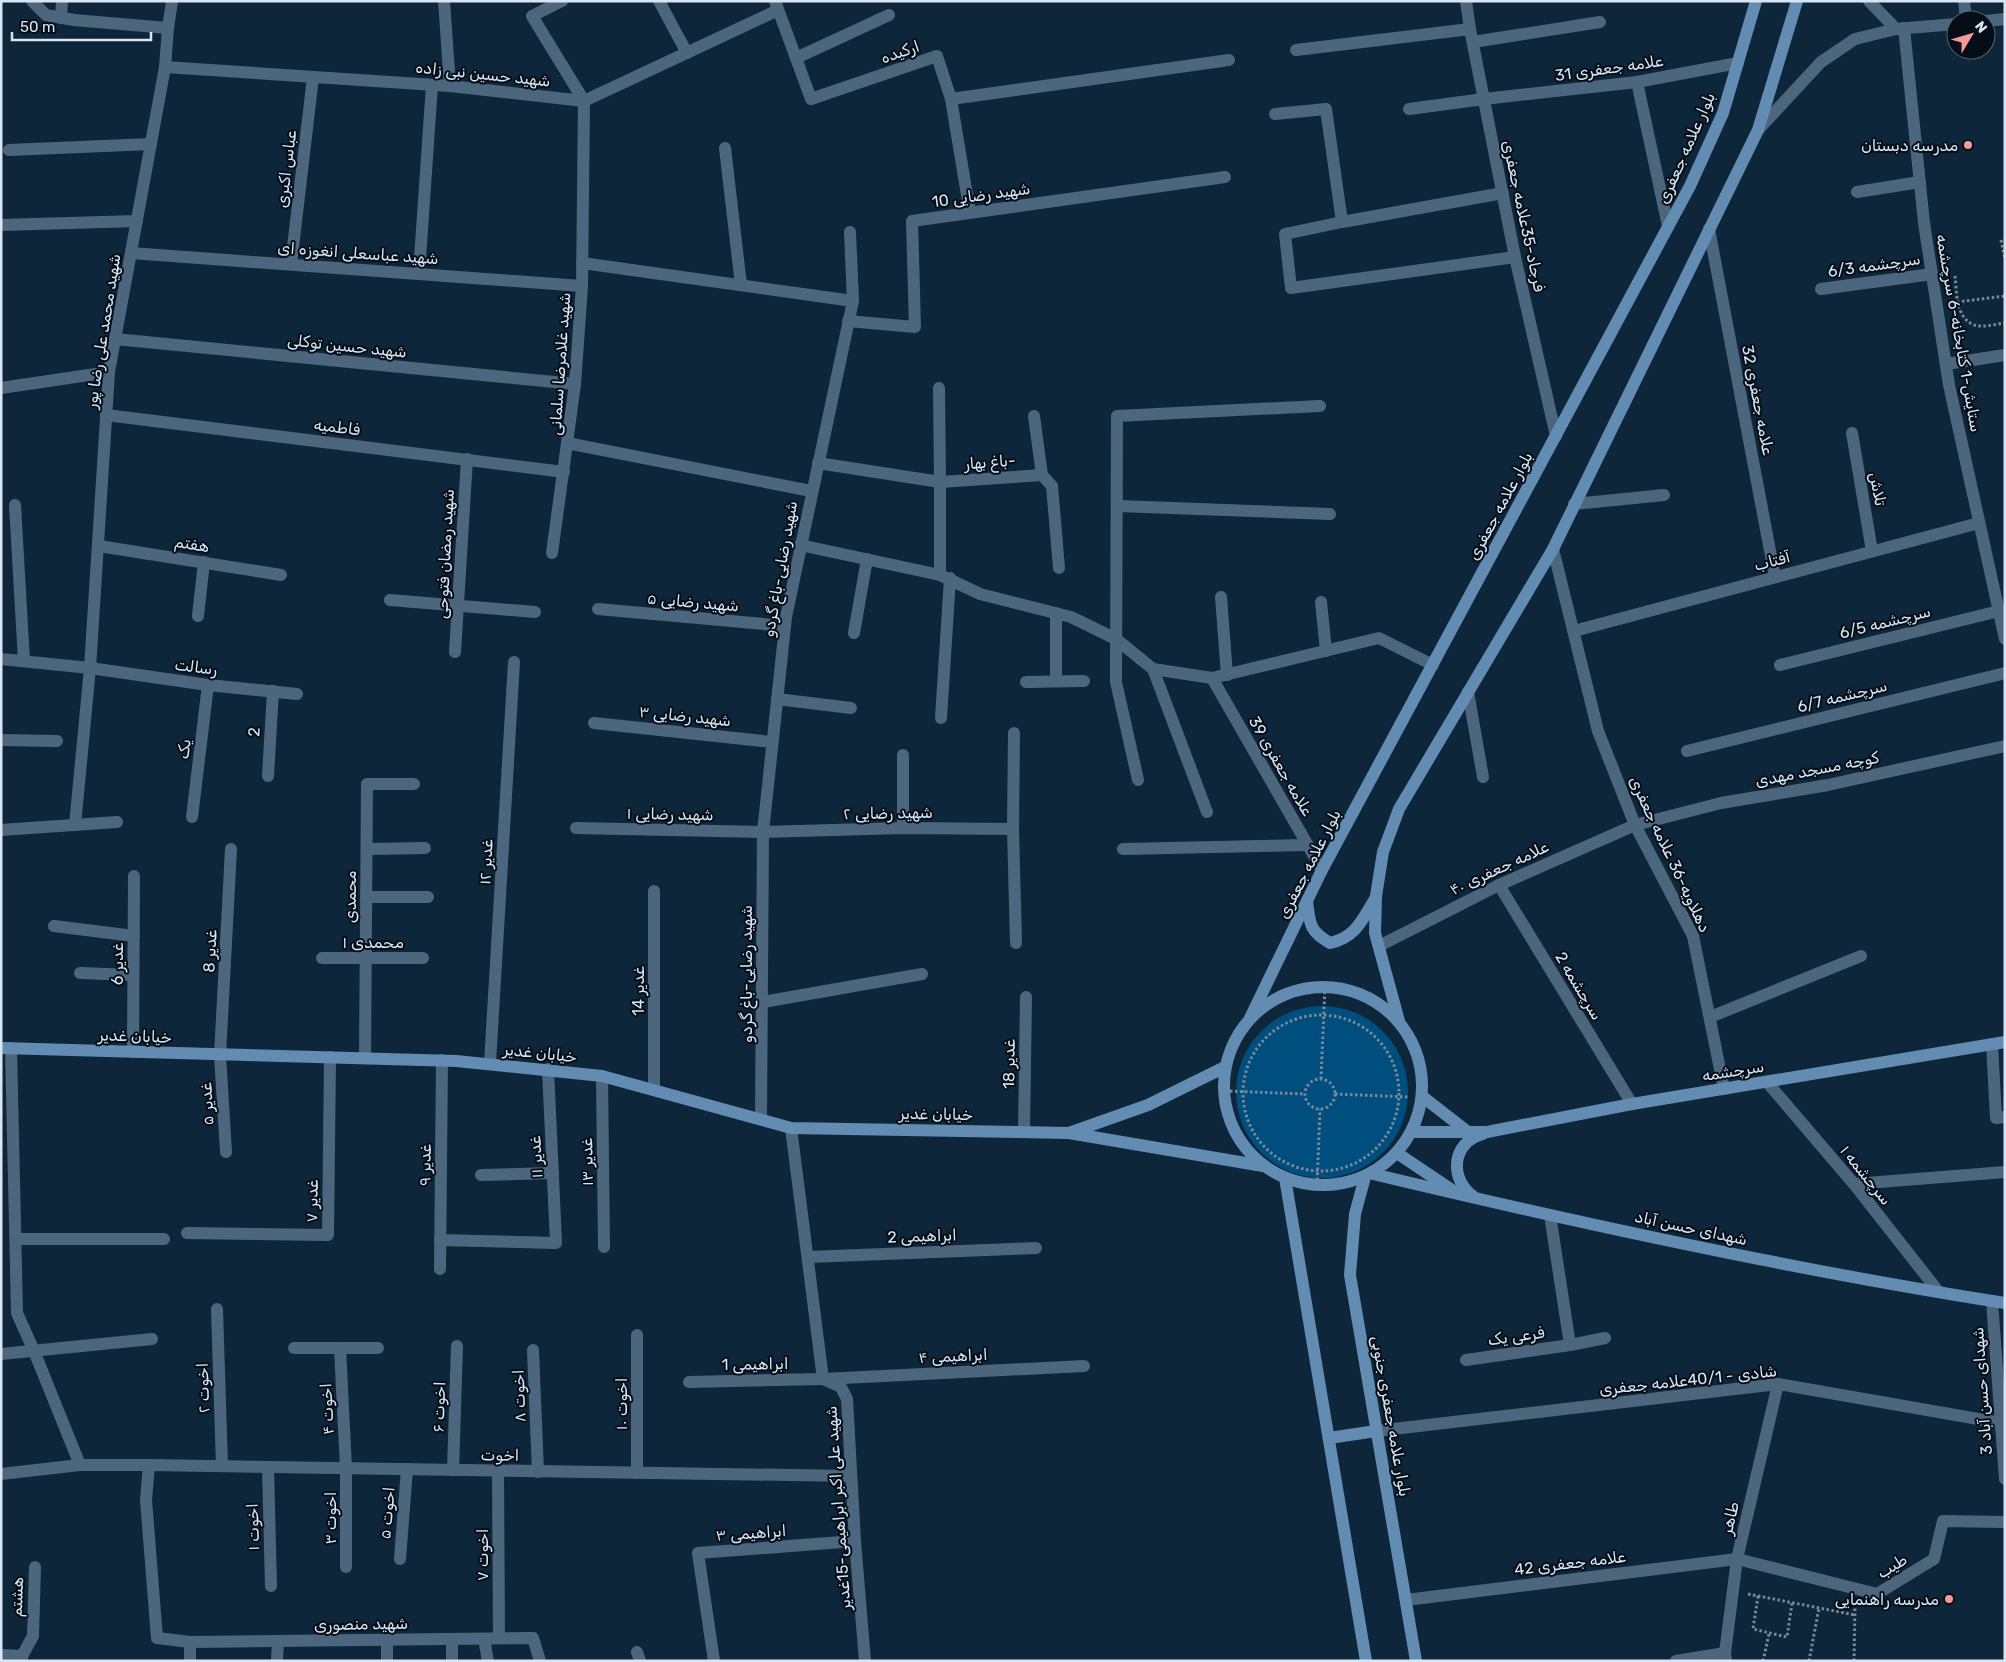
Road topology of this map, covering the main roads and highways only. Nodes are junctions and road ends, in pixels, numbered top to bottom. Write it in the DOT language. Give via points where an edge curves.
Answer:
graph roads {
  1 [pos="1756,1"];
  2 [pos="1797,1"];
  3 [pos="1376,896"];
  4 [pos="1306,902"];
  5 [pos="1250,1018"];
  6 [pos="1398,1021"];
  7 [pos="1998,1043"];
  8 [pos="6,1048"];
  9 [pos="1224,1067"];
  10 [pos="1423,1097"];
  11 [pos="1412,1132"];
  12 [pos="1468,1132"];
  13 [pos="1487,1132"];
  14 [pos="1069,1133"];
  15 [pos="1398,1153"];
  16 [pos="1263,1166"];
  17 [pos="1369,1176"];
  18 [pos="1285,1178"];
  19 [pos="1458,1194"];
  20 [pos="1484,1201"];
  21 [pos="1998,1302"];
  22 [pos="1376,1431"];
  23 [pos="1329,1438"];
  24 [pos="1366,1661"];
  25 [pos="1416,1661"];
  1 -- 4 [label="main road, بلوار علامه جعفری" via="1723,113 1690,186"];
  2 -- 3 [label="main road" via="1758,130 1553,550 1399,809 1383,852"];
  3 -- 4 [label="main road" via="1358,927 1343,940 1330,943 1310,926"];
  3 -- 6 [label="main road" via="1375,933"];
  4 -- 5 [label="main road, بلوار علامه جعفری"];
  5 -- 6 [label="main road" via="1284,994 1325,986 1365,995"];
  5 -- 9 [label="main road" via="1234,1040"];
  6 -- 10 [label="main road" via="1414,1044 1422,1070"];
  7 -- 13 [label="main road, سرچشمه" via="1632,1104"];
  8 -- 14 [label="main road, خیابان غدیر" via="490,1063 602,1076 791,1128"];
  9 -- 14 [label="main road" via="1148,1105"];
  9 -- 16 [label="main road" via="1224,1104 1238,1138"];
  10 -- 11 [label="main road"];
  10 -- 12 [label="main road"];
  11 -- 12 [label="main road, سرچشمه"];
  11 -- 15 [label="main road"];
  12 -- 13 [label="main road, سرچشمه"];
  13 -- 20 [label="main road" via="1466,1143 1456,1165 1464,1188"];
  14 -- 16 [label="main road"];
  15 -- 17 [label="main road"];
  15 -- 19 [label="main road"];
  16 -- 18 [label="main road"];
  17 -- 18 [label="main road" via="1338,1185 1317,1185"];
  17 -- 19 [label="main road, شهدای حسن آباد"];
  17 -- 22 [label="main road, بلوار علامه جعفری جنوبی" via="1355,1214 1350,1275"];
  18 -- 23 [label="main road"];
  19 -- 20 [label="main road, شهدای حسن آباد"];
  20 -- 21 [label="main road, شهدای حسن آباد" via="1814,1269"];
  22 -- 23 [label="main road"];
  22 -- 25 [label="main road, بلوار علامه جعفری جنوبی"];
  23 -- 24 [label="main road"];
}
